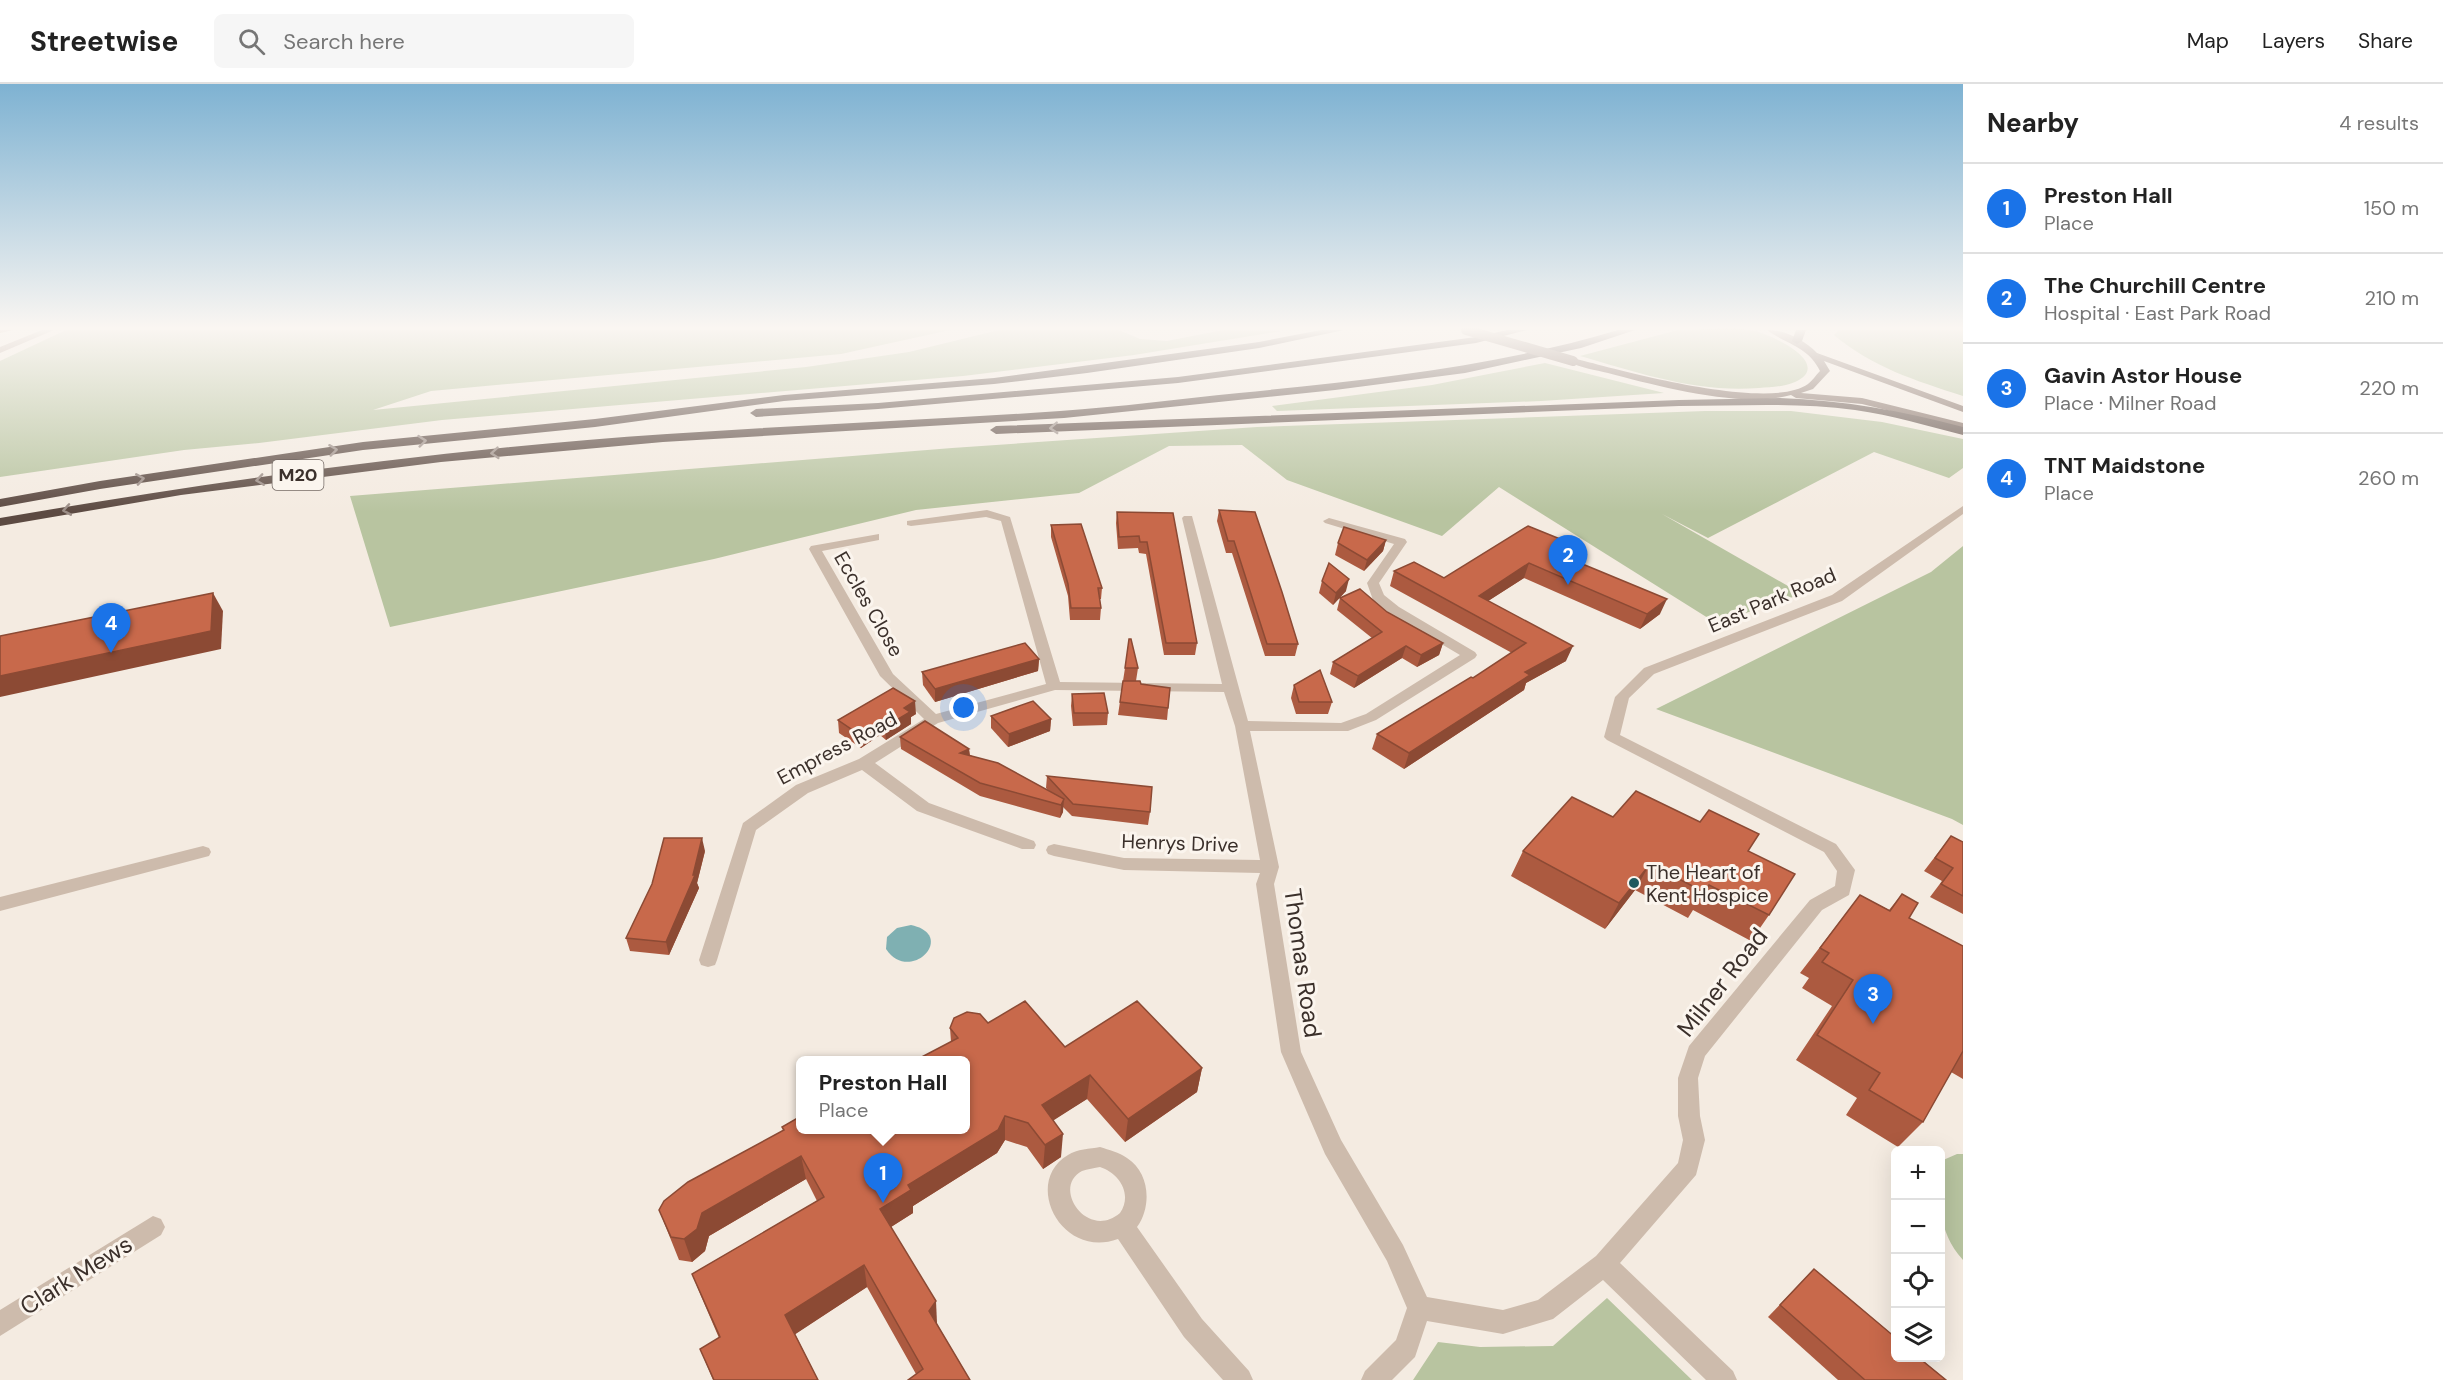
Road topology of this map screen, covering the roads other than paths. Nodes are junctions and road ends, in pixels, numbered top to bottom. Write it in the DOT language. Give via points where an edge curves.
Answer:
graph roads {
  1 [pos="882,390"];
  2 [pos="1057,390"];
  3 [pos="1300,390"];
  4 [pos="1704,390"];
  5 [pos="1797,390"];
  6 [pos="1913,390"];
  7 [pos="1782,394"];
  8 [pos="1754,396"];
  9 [pos="1679,403"];
  10 [pos="1963,409"];
  11 [pos="595,423"];
  12 [pos="1963,426"];
  13 [pos="1963,431"];
  14 [pos="554,448"];
  15 [pos="0,503"];
  16 [pos="1963,508"];
  17 [pos="1188,518"];
  18 [pos="1329,521"];
  19 [pos="0,522"];
  20 [pos="911,523"];
  21 [pos="875,537"];
  22 [pos="1054,686"];
  23 [pos="1230,688"];
  24 [pos="1622,697"];
  25 [pos="933,720"];
  26 [pos="1242,726"];
  27 [pos="864,763"];
  28 [pos="1028,845"];
  29 [pos="1054,849"];
  30 [pos="203,852"];
  31 [pos="1270,867"];
  32 [pos="0,904"];
  33 [pos="708,960"];
  34 [pos="1123,1226"];
  35 [pos="153,1227"];
  36 [pos="1604,1264"];
  37 [pos="1419,1308"];
  38 [pos="0,1324"];
  39 [pos="1240,1380"];
  40 [pos="1374,1380"];
  41 [pos="1724,1380"];
  1 -- 11 [label="highway, M20" via="784,398"];
  2 -- 11 [label="highway, M20"];
  3 -- 14 [label="highway, M20" via="1064,414"];
  4 -- 8 [label="main road, bridge"];
  5 -- 7 [label="main road"];
  6 -- 10 [label="main road"];
  7 -- 8 [label="main road"];
  7 -- 12 [label="main road" via="1862,401"];
  8 -- 9 [label="highway, M20"];
  9 -- 13 [label="highway, M20" via="1839,404"];
  9 -- 14 [label="highway, M20, one-way"];
  15 -- 11 [label="highway, M20, one-way" via="285,457"];
  14 -- 19 [label="highway, M20, one-way" via="336,470 180,491"];
  16 -- 24 [label="street, East Park Road" via="1837,598 1649,670"];
  17 -- 23 [label="street, Thomas Road"];
  18 -- 26 [label="street" via="1401,542 1373,583 1378,597 1470,655 1371,717 1343,728"];
  20 -- 22 [label="street" via="987,513 1006,519"];
  21 -- 25 [label="street, Eccles Close" via="815,549 887,676"];
  22 -- 23 [label="street, Empress Road"];
  22 -- 25 [label="street, Empress Road"];
  23 -- 26 [label="street, Thomas Road"];
  24 -- 36 [label="street, Milner Road" via="1612,737 1830,848 1846,870 1844,890 1816,905 1696,1052 1688,1078 1694,1140 1688,1168"];
  25 -- 27 [label="street, Empress Road"];
  26 -- 31 [label="street, Thomas Road"];
  27 -- 28 [label="street" via="923,807"];
  27 -- 33 [label="street, Empress Road" via="802,789 749,827"];
  29 -- 31 [label="street, Henrys Drive" via="1124,864"];
  30 -- 32 [label="street"];
  31 -- 37 [label="street, Thomas Road" via="1265,884 1291,1052 1333,1147 1395,1253"];
  34 -- 39 [label="street" via="1193,1328"];
  35 -- 38 [label="street, Clark Mews"];
  36 -- 37 [label="street, Milner Road" via="1544,1310 1503,1322"];
  36 -- 41 [label="street"];
  37 -- 40 [label="street" via="1406,1348"];
}
